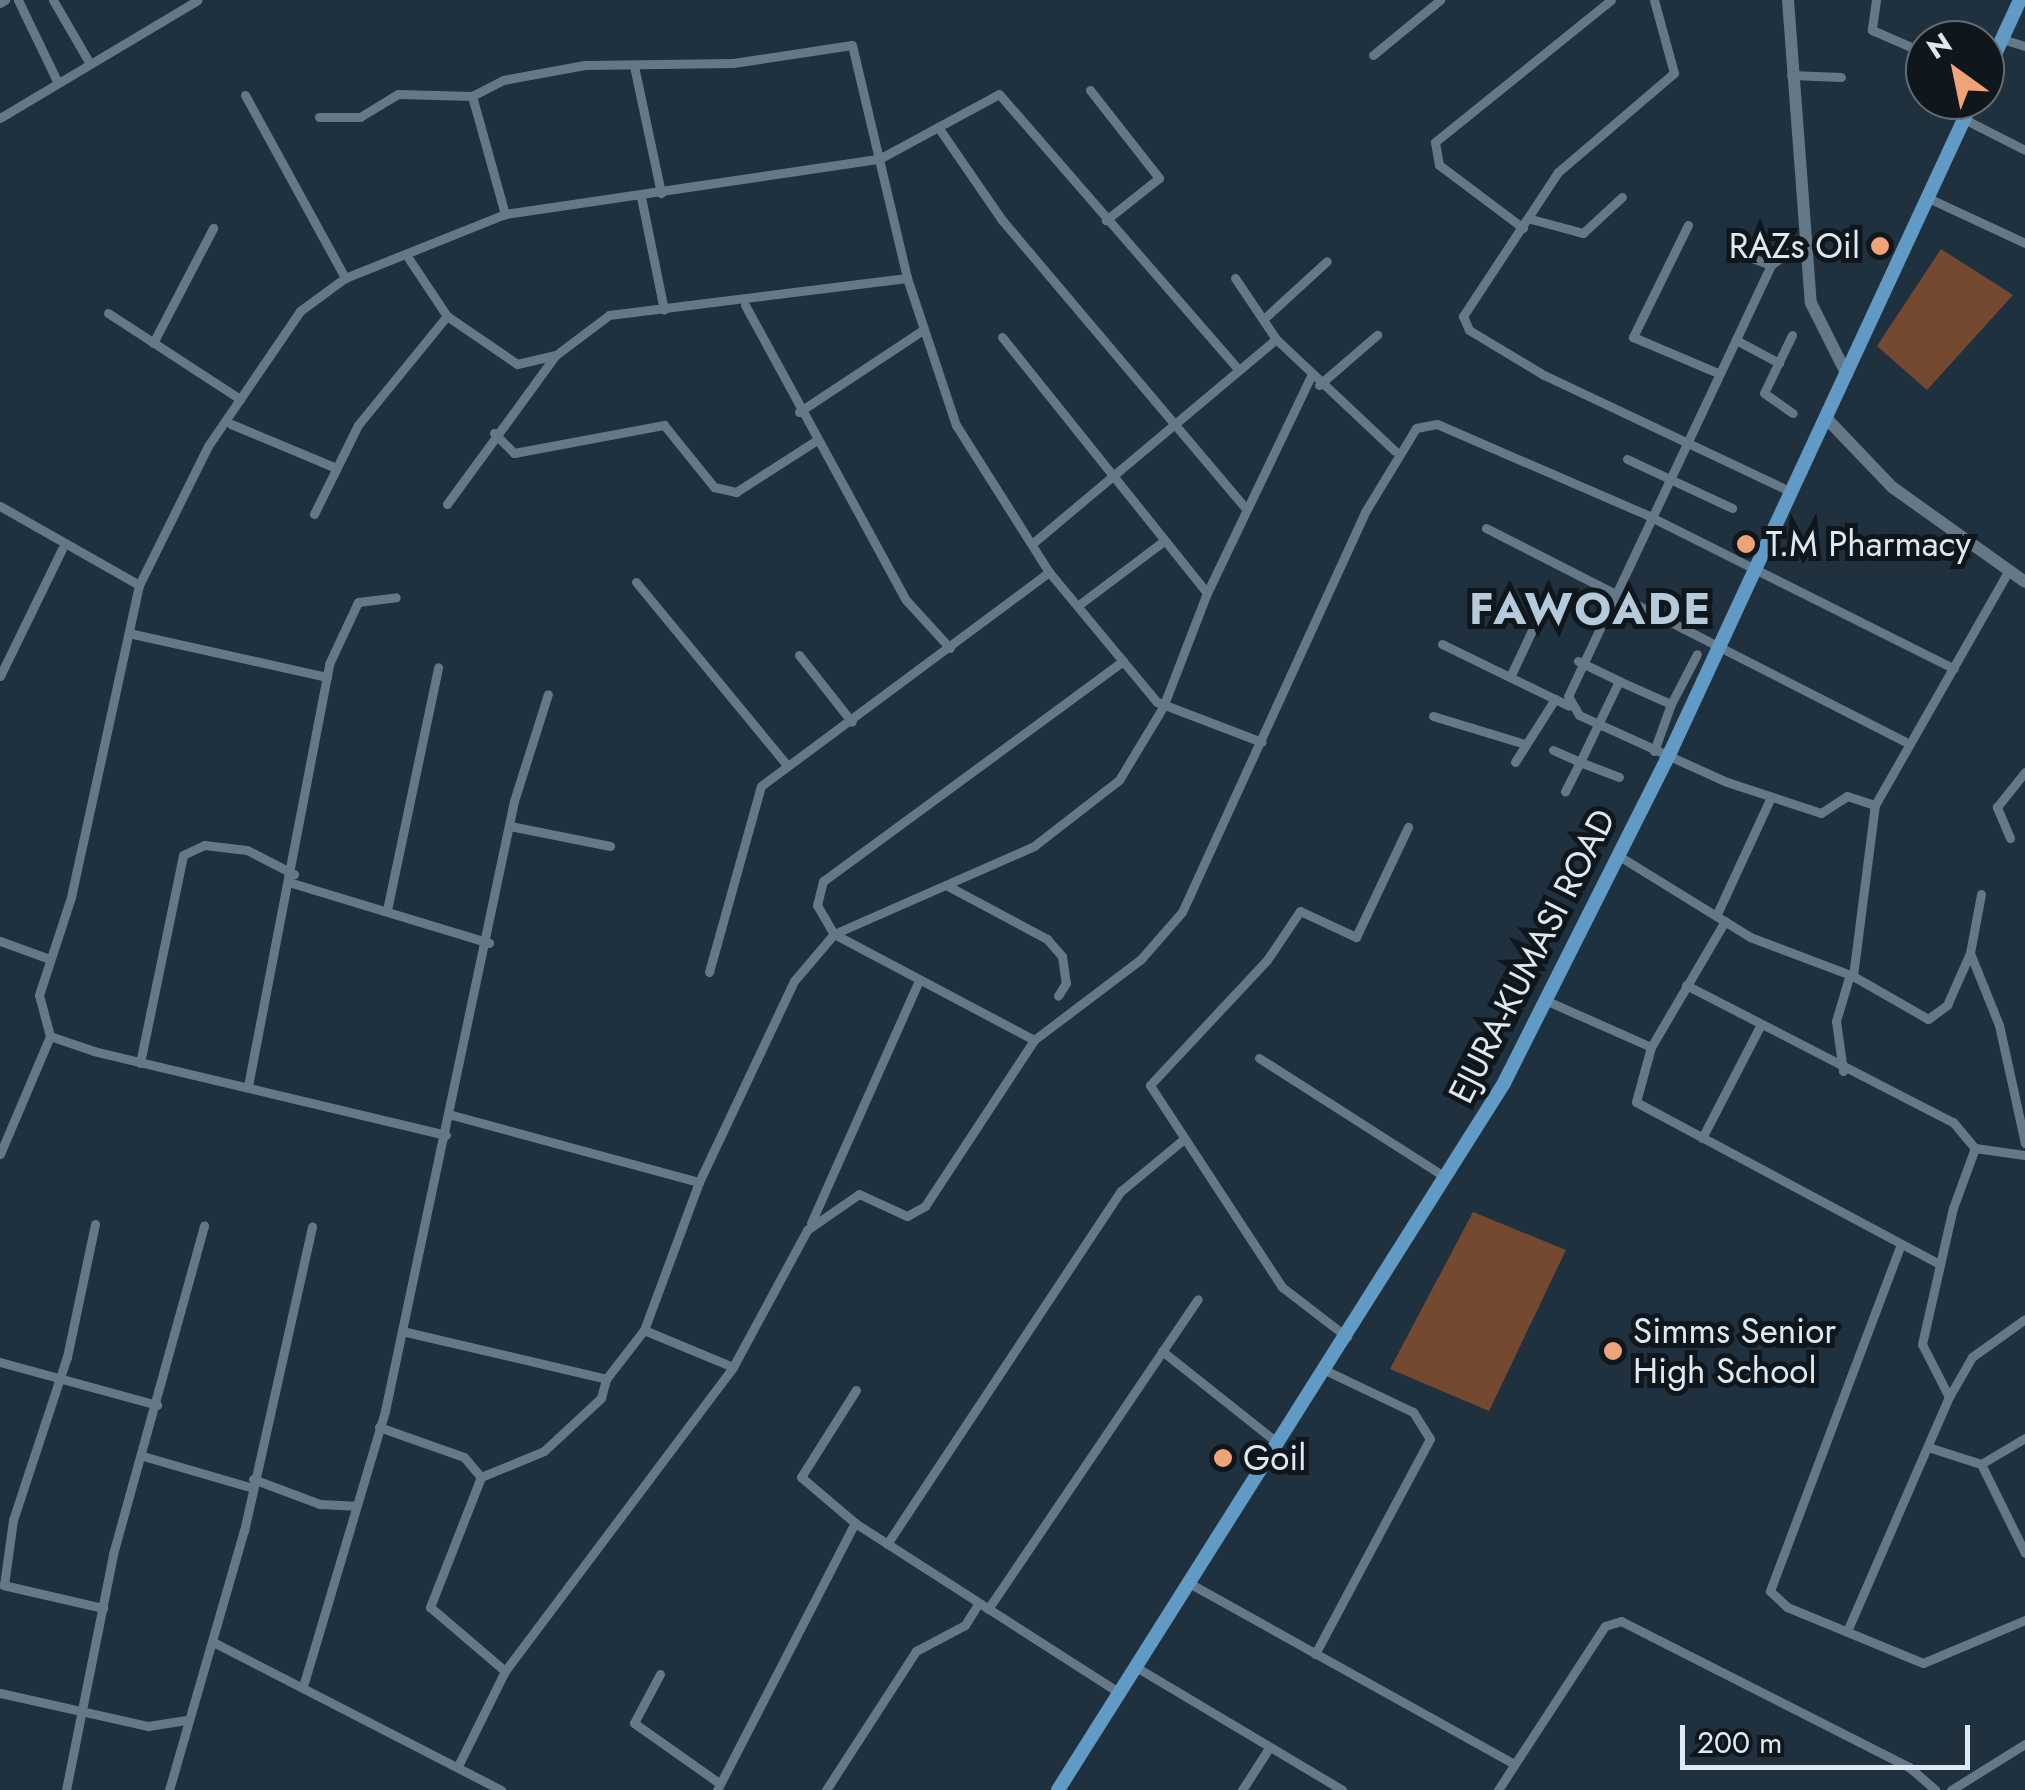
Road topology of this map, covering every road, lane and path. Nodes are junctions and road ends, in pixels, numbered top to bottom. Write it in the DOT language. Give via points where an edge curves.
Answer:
graph roads {
  1 [pos="18,0"];
  2 [pos="53,0"];
  3 [pos="198,0"];
  4 [pos="1440,0"];
  5 [pos="1610,0"];
  6 [pos="1654,0"];
  7 [pos="1788,0"];
  8 [pos="1876,0"];
  9 [pos="2020,0"];
  10 [pos="2005,32"];
  11 [pos="1905,44"];
  12 [pos="1373,55"];
  13 [pos="89,62"];
  14 [pos="634,66"];
  15 [pos="1791,75"];
  16 [pos="1841,78"];
  17 [pos="56,80"];
  18 [pos="1090,90"];
  19 [pos="245,96"];
  20 [pos="472,96"];
  21 [pos="319,117"];
  22 [pos="0,118"];
  23 [pos="1964,120"];
  24 [pos="1966,120"];
  25 [pos="938,126"];
  26 [pos="2025,150"];
  27 [pos="878,159"];
  28 [pos="661,193"];
  29 [pos="1622,196"];
  30 [pos="641,197"];
  31 [pos="1926,197"];
  32 [pos="505,214"];
  33 [pos="1531,219"];
  34 [pos="1106,220"];
  35 [pos="1688,224"];
  36 [pos="214,228"];
  37 [pos="1524,228"];
  38 [pos="1733,238"];
  39 [pos="1805,240"];
  40 [pos="2025,244"];
  41 [pos="407,256"];
  42 [pos="1327,261"];
  43 [pos="1771,265"];
  44 [pos="344,278"];
  45 [pos="907,278"];
  46 [pos="1235,278"];
  47 [pos="746,304"];
  48 [pos="664,310"];
  49 [pos="108,313"];
  50 [pos="448,316"];
  51 [pos="1267,316"];
  52 [pos="923,330"];
  53 [pos="1792,334"];
  54 [pos="1377,335"];
  55 [pos="1002,337"];
  56 [pos="1276,339"];
  57 [pos="1736,340"];
  58 [pos="153,342"];
  59 [pos="556,355"];
  60 [pos="1779,363"];
  61 [pos="1236,367"];
  62 [pos="1718,373"];
  63 [pos="1847,375"];
  64 [pos="1310,376"];
  65 [pos="1319,385"];
  66 [pos="240,398"];
  67 [pos="799,412"];
  68 [pos="1793,413"];
  69 [pos="1827,420"];
  70 [pos="1175,421"];
  71 [pos="231,424"];
  72 [pos="494,434"];
  73 [pos="814,442"];
  74 [pos="1686,444"];
  75 [pos="1396,450"];
  76 [pos="1627,459"];
  77 [pos="336,468"];
  78 [pos="1113,472"];
  79 [pos="1666,477"];
  80 [pos="1792,492"];
  81 [pos="447,504"];
  82 [pos="0,506"];
  83 [pos="1732,508"];
  84 [pos="1246,509"];
  85 [pos="314,514"];
  86 [pos="1647,515"];
  87 [pos="1486,528"];
  88 [pos="1164,541"];
  89 [pos="1033,543"];
  90 [pos="62,548"];
  91 [pos="1757,567"];
  92 [pos="2009,570"];
  93 [pos="1049,572"];
  94 [pos="636,582"];
  95 [pos="2025,582"];
  96 [pos="139,585"];
  97 [pos="1612,590"];
  98 [pos="1207,592"];
  99 [pos="396,597"];
  100 [pos="1080,604"];
  101 [pos="1542,609"];
  102 [pos="132,634"];
  103 [pos="1720,643"];
  104 [pos="1442,644"];
  105 [pos="950,648"];
  106 [pos="1696,654"];
  107 [pos="799,655"];
  108 [pos="1123,661"];
  109 [pos="1578,661"];
  110 [pos="438,667"];
  111 [pos="1954,668"];
  112 [pos="0,676"];
  113 [pos="327,677"];
  114 [pos="1510,677"];
  115 [pos="1620,682"];
  116 [pos="548,694"];
  117 [pos="1555,699"];
  118 [pos="1671,704"];
  119 [pos="1569,706"];
  120 [pos="1164,707"];
  121 [pos="1432,716"];
  122 [pos="852,722"];
  123 [pos="1598,722"];
  124 [pos="1904,741"];
  125 [pos="1262,742"];
  126 [pos="1525,744"];
  127 [pos="1553,750"];
  128 [pos="1661,754"];
  129 [pos="1515,762"];
  130 [pos="1580,762"];
  131 [pos="787,765"];
  132 [pos="2025,772"];
  133 [pos="1618,777"];
  134 [pos="1566,791"];
  135 [pos="1772,797"];
  136 [pos="1875,805"];
  137 [pos="510,826"];
  138 [pos="1408,827"];
  139 [pos="2010,838"];
  140 [pos="610,846"];
  141 [pos="1619,856"];
  142 [pos="293,878"];
  143 [pos="946,885"];
  144 [pos="1981,894"];
  145 [pos="387,910"];
  146 [pos="1721,918"];
  147 [pos="834,934"];
  148 [pos="0,941"];
  149 [pos="489,943"];
  150 [pos="1970,953"];
  151 [pos="47,958"];
  152 [pos="710,972"];
  153 [pos="1851,975"];
  154 [pos="919,980"];
  155 [pos="1686,986"];
  156 [pos="1058,996"];
  157 [pos="1545,1000"];
  158 [pos="1760,1024"];
  159 [pos="50,1036"];
  160 [pos="1034,1040"];
  161 [pos="1651,1047"];
  162 [pos="1260,1058"];
  163 [pos="140,1063"];
  164 [pos="1843,1071"];
  165 [pos="248,1086"];
  166 [pos="452,1114"];
  167 [pos="446,1135"];
  168 [pos="1184,1138"];
  169 [pos="1702,1138"];
  170 [pos="2025,1143"];
  171 [pos="1975,1148"];
  172 [pos="0,1154"];
  173 [pos="2025,1156"];
  174 [pos="1448,1179"];
  175 [pos="699,1182"];
  176 [pos="95,1224"];
  177 [pos="204,1225"];
  178 [pos="312,1227"];
  179 [pos="807,1230"];
  180 [pos="1902,1244"];
  181 [pos="1937,1263"];
  182 [pos="1198,1299"];
  183 [pos="2025,1319"];
  184 [pos="644,1330"];
  185 [pos="402,1331"];
  186 [pos="1349,1338"];
  187 [pos="1162,1351"];
  188 [pos="0,1362"];
  189 [pos="733,1367"];
  190 [pos="1320,1368"];
  191 [pos="59,1379"];
  192 [pos="606,1379"];
  193 [pos="856,1390"];
  194 [pos="1949,1397"];
  195 [pos="157,1405"];
  196 [pos="380,1426"];
  197 [pos="2025,1438"];
  198 [pos="1279,1444"];
  199 [pos="1928,1447"];
  200 [pos="143,1456"];
  201 [pos="1981,1464"];
  202 [pos="481,1477"];
  203 [pos="252,1483"];
  204 [pos="355,1506"];
  205 [pos="855,1523"];
  206 [pos="887,1544"];
  207 [pos="2025,1553"];
  208 [pos="1189,1583"];
  209 [pos="2,1584"];
  210 [pos="983,1606"];
  211 [pos="103,1608"];
  212 [pos="2025,1620"];
  213 [pos="1848,1629"];
  214 [pos="215,1643"];
  215 [pos="1316,1654"];
  216 [pos="1136,1667"];
  217 [pos="505,1671"];
  218 [pos="660,1674"];
  219 [pos="304,1683"];
  220 [pos="1118,1692"];
  221 [pos="0,1693"];
  222 [pos="86,1712"];
  223 [pos="185,1720"];
  224 [pos="2025,1744"];
  225 [pos="1269,1748"];
  226 [pos="459,1764"];
  227 [pos="1514,1764"];
  228 [pos="718,1786"];
  229 [pos="66,1790"];
  230 [pos="169,1790"];
  231 [pos="501,1790"];
  232 [pos="826,1790"];
  233 [pos="1058,1790"];
  234 [pos="1242,1790"];
  235 [pos="1342,1790"];
  236 [pos="1498,1790"];
  237 [pos="1935,1790"];
  238 [pos="1951,1790"];
  1 -- 17 [label="street"];
  2 -- 13 [label="street"];
  3 -- 13 [label="street"];
  4 -- 12 [label="street"];
  5 -- 37 [label="street" via="1435,142 1439,166"];
  6 -- 33 [label="street" via="1674,73 1558,172"];
  7 -- 15 [label="street"];
  8 -- 11 [label="street" via="1872,30"];
  9 -- 10 [label="main road"];
  13 -- 17 [label="street"];
  14 -- 20 [label="street" via="514,77"];
  14 -- 27 [label="street" via="852,45"];
  14 -- 28 [label="street"];
  15 -- 16 [label="street"];
  15 -- 39 [label="street"];
  17 -- 22 [label="street"];
  18 -- 34 [label="street" via="1158,178"];
  19 -- 44 [label="street"];
  20 -- 21 [label="street" via="398,94 360,117"];
  20 -- 32 [label="street"];
  23 -- 31 [label="main road, EJURA-KUMASI ROAD"];
  24 -- 26 [label="street"];
  25 -- 27 [label="street"];
  25 -- 34 [label="street" via="1002,96"];
  25 -- 70 [label="street" via="1002,220"];
  27 -- 28 [label="street"];
  27 -- 45 [label="street"];
  28 -- 30 [label="street"];
  29 -- 33 [label="street" via="1583,233"];
  30 -- 32 [label="street"];
  30 -- 48 [label="street"];
  31 -- 40 [label="street"];
  31 -- 63 [label="main road, EJURA-KUMASI ROAD"];
  32 -- 41 [label="street"];
  33 -- 37 [label="street"];
  34 -- 61 [label="street"];
  35 -- 62 [label="street" via="1634,337"];
  36 -- 58 [label="street"];
  37 -- 74 [label="street" via="1466,304 1469,330"];
  38 -- 43 [label="street" via="1742,254"];
  39 -- 43 [label="street"];
  39 -- 63 [label="street" via="1817,324"];
  41 -- 44 [label="street"];
  41 -- 50 [label="street"];
  42 -- 51 [label="street"];
  43 -- 57 [label="street"];
  44 -- 66 [label="street" via="277,336"];
  45 -- 47 [label="street"];
  45 -- 52 [label="street"];
  46 -- 51 [label="street"];
  47 -- 48 [label="street"];
  47 -- 67 [label="street"];
  48 -- 59 [label="street" via="608,315"];
  49 -- 58 [label="street"];
  50 -- 59 [label="street" via="517,364"];
  50 -- 77 [label="street" via="358,425"];
  51 -- 56 [label="street"];
  52 -- 67 [label="street"];
  52 -- 89 [label="street" via="956,424"];
  53 -- 60 [label="street"];
  54 -- 65 [label="street"];
  55 -- 78 [label="street"];
  56 -- 61 [label="street"];
  56 -- 64 [label="street"];
  57 -- 60 [label="street"];
  57 -- 62 [label="street"];
  58 -- 66 [label="street"];
  59 -- 72 [label="street"];
  60 -- 68 [label="street" via="1764,395"];
  61 -- 70 [label="street"];
  62 -- 74 [label="street"];
  63 -- 69 [label="main road, EJURA-KUMASI ROAD"];
  64 -- 65 [label="street"];
  64 -- 84 [label="street"];
  65 -- 75 [label="street"];
  66 -- 71 [label="street"];
  67 -- 73 [label="street"];
  69 -- 80 [label="main road, EJURA-KUMASI ROAD"];
  69 -- 92 [label="street" via="1892,487"];
  70 -- 78 [label="street"];
  70 -- 84 [label="street"];
  71 -- 77 [label="street"];
  71 -- 96 [label="street" via="208,446"];
  72 -- 73 [label="street" via="514,453 664,425 714,487 736,492"];
  72 -- 81 [label="street"];
  73 -- 105 [label="street" via="906,600"];
  74 -- 79 [label="street"];
  74 -- 80 [label="street"];
  75 -- 86 [label="street" via="1416,428 1437,424"];
  75 -- 125 [label="street"];
  76 -- 79 [label="street"];
  77 -- 85 [label="street"];
  78 -- 88 [label="street"];
  78 -- 89 [label="street"];
  79 -- 83 [label="street"];
  79 -- 86 [label="street"];
  80 -- 91 [label="main road, EJURA-KUMASI ROAD"];
  82 -- 90 [label="street"];
  84 -- 98 [label="street"];
  86 -- 91 [label="street"];
  86 -- 97 [label="street"];
  87 -- 97 [label="street"];
  88 -- 98 [label="street"];
  88 -- 100 [label="street"];
  89 -- 93 [label="street"];
  90 -- 96 [label="street"];
  90 -- 112 [label="street"];
  91 -- 103 [label="main road, EJURA-KUMASI ROAD"];
  91 -- 111 [label="street"];
  92 -- 95 [label="street"];
  92 -- 111 [label="street"];
  93 -- 100 [label="street"];
  93 -- 105 [label="street"];
  94 -- 131 [label="street"];
  96 -- 102 [label="street"];
  97 -- 103 [label="street"];
  97 -- 109 [label="street"];
  98 -- 120 [label="street"];
  99 -- 113 [label="street" via="358,602"];
  100 -- 108 [label="street"];
  101 -- 114 [label="street"];
  102 -- 113 [label="street"];
  102 -- 151 [label="street" via="71,897"];
  103 -- 124 [label="street"];
  103 -- 128 [label="main road, EJURA-KUMASI ROAD"];
  104 -- 114 [label="street"];
  105 -- 122 [label="street"];
  106 -- 118 [label="street"];
  107 -- 122 [label="street"];
  108 -- 120 [label="street"];
  108 -- 147 [label="street" via="823,881 817,905"];
  109 -- 115 [label="street"];
  109 -- 119 [label="street"];
  110 -- 145 [label="street"];
  111 -- 124 [label="street"];
  113 -- 142 [label="street"];
  114 -- 117 [label="street"];
  115 -- 118 [label="street"];
  115 -- 123 [label="street"];
  116 -- 137 [label="street"];
  117 -- 119 [label="street"];
  117 -- 126 [label="street"];
  118 -- 128 [label="street"];
  119 -- 123 [label="street"];
  120 -- 125 [label="street"];
  120 -- 143 [label="street" via="1103,798 1034,846"];
  121 -- 126 [label="street"];
  122 -- 131 [label="street"];
  123 -- 128 [label="street"];
  123 -- 130 [label="street"];
  124 -- 136 [label="street"];
  125 -- 160 [label="street" via="1182,912 1142,959"];
  126 -- 129 [label="street"];
  127 -- 130 [label="street"];
  128 -- 135 [label="street"];
  128 -- 141 [label="main road, EJURA-KUMASI ROAD"];
  130 -- 133 [label="street"];
  130 -- 134 [label="street"];
  131 -- 152 [label="street" via="760,786"];
  132 -- 139 [label="street" via="1997,806"];
  135 -- 136 [label="street" via="1821,813 1847,796"];
  135 -- 146 [label="street"];
  136 -- 153 [label="street"];
  137 -- 140 [label="street"];
  137 -- 149 [label="street"];
  138 -- 168 [label="street" via="1356,938 1300,912 1267,960 1156,1076 1154,1094"];
  141 -- 146 [label="street"];
  141 -- 157 [label="main road, EJURA-KUMASI ROAD"];
  142 -- 145 [label="street"];
  142 -- 163 [label="street" via="247,850 204,846 183,855"];
  142 -- 165 [label="street" via="267,964"];
  143 -- 147 [label="street"];
  143 -- 156 [label="street" via="1048,939 1064,970"];
  144 -- 150 [label="street"];
  145 -- 149 [label="street"];
  146 -- 153 [label="street"];
  146 -- 155 [label="street"];
  147 -- 154 [label="street"];
  147 -- 175 [label="street" via="794,982"];
  148 -- 151 [label="street"];
  149 -- 166 [label="street"];
  150 -- 153 [label="street" via="1947,1005 1928,1019"];
  150 -- 170 [label="street" via="1999,1024"];
  151 -- 159 [label="street" via="39,995"];
  153 -- 164 [label="street" via="1836,1021"];
  154 -- 160 [label="street"];
  154 -- 179 [label="street"];
  155 -- 158 [label="street"];
  155 -- 161 [label="street"];
  157 -- 161 [label="street"];
  157 -- 174 [label="main road, EJURA-KUMASI ROAD"];
  158 -- 164 [label="street"];
  158 -- 169 [label="street"];
  159 -- 163 [label="street"];
  159 -- 172 [label="street"];
  160 -- 179 [label="street" via="926,1206 907,1216 859,1194"];
  161 -- 169 [label="street" via="1636,1102"];
  162 -- 174 [label="street"];
  163 -- 165 [label="street"];
  164 -- 171 [label="street" via="1954,1122"];
  165 -- 167 [label="street"];
  166 -- 167 [label="street"];
  166 -- 175 [label="street"];
  167 -- 185 [label="street"];
  168 -- 186 [label="street" via="1282,1287"];
  168 -- 206 [label="street" via="1122,1191"];
  169 -- 180 [label="street"];
  171 -- 173 [label="street"];
  171 -- 181 [label="street"];
  174 -- 186 [label="main road, EJURA-KUMASI ROAD"];
  175 -- 184 [label="street"];
  176 -- 191 [label="street"];
  177 -- 195 [label="street"];
  178 -- 203 [label="street"];
  179 -- 189 [label="street"];
  180 -- 181 [label="street"];
  180 -- 213 [label="street" via="1769,1582 1786,1608"];
  181 -- 194 [label="street" via="1922,1344"];
  182 -- 187 [label="street"];
  183 -- 194 [label="street" via="1972,1358"];
  184 -- 189 [label="street"];
  184 -- 192 [label="street"];
  185 -- 192 [label="street"];
  185 -- 196 [label="street"];
  186 -- 190 [label="main road, EJURA-KUMASI ROAD"];
  187 -- 198 [label="street"];
  187 -- 210 [label="street"];
  188 -- 191 [label="street"];
  189 -- 217 [label="street"];
  190 -- 198 [label="main road, EJURA-KUMASI ROAD"];
  190 -- 215 [label="street" via="1413,1412 1430,1439"];
  191 -- 195 [label="street"];
  191 -- 209 [label="street" via="17,1504"];
  192 -- 202 [label="street" via="601,1398 544,1451"];
  193 -- 205 [label="street" via="801,1477"];
  194 -- 199 [label="street"];
  195 -- 200 [label="street"];
  196 -- 202 [label="street" via="464,1457"];
  196 -- 204 [label="street"];
  197 -- 201 [label="street"];
  198 -- 208 [label="main road, EJURA-KUMASI ROAD"];
  199 -- 201 [label="street"];
  199 -- 213 [label="street"];
  200 -- 203 [label="street"];
  200 -- 211 [label="street"];
  201 -- 207 [label="street"];
  202 -- 217 [label="street" via="430,1607"];
  203 -- 204 [label="street" via="320,1504"];
  203 -- 214 [label="street"];
  204 -- 219 [label="street"];
  205 -- 206 [label="street"];
  205 -- 228 [label="street"];
  206 -- 210 [label="street"];
  208 -- 215 [label="street"];
  208 -- 216 [label="main road, EJURA-KUMASI ROAD"];
  209 -- 211 [label="street"];
  210 -- 220 [label="street"];
  210 -- 232 [label="street" via="966,1625 916,1651"];
  211 -- 222 [label="street"];
  212 -- 213 [label="street" via="1924,1662"];
  214 -- 219 [label="street"];
  214 -- 223 [label="street"];
  215 -- 227 [label="street"];
  216 -- 220 [label="main road, EJURA-KUMASI ROAD"];
  216 -- 225 [label="street"];
  217 -- 226 [label="street"];
  218 -- 228 [label="street" via="634,1723"];
  219 -- 226 [label="street"];
  220 -- 233 [label="main road, EJURA-KUMASI ROAD"];
  221 -- 222 [label="street"];
  222 -- 223 [label="street" via="148,1726"];
  222 -- 229 [label="street"];
  223 -- 230 [label="street"];
  224 -- 238 [label="street"];
  225 -- 234 [label="street"];
  225 -- 235 [label="street"];
  226 -- 231 [label="street"];
  227 -- 236 [label="street"];
  227 -- 237 [label="street" via="1606,1626 1621,1621 1909,1767"];
}
